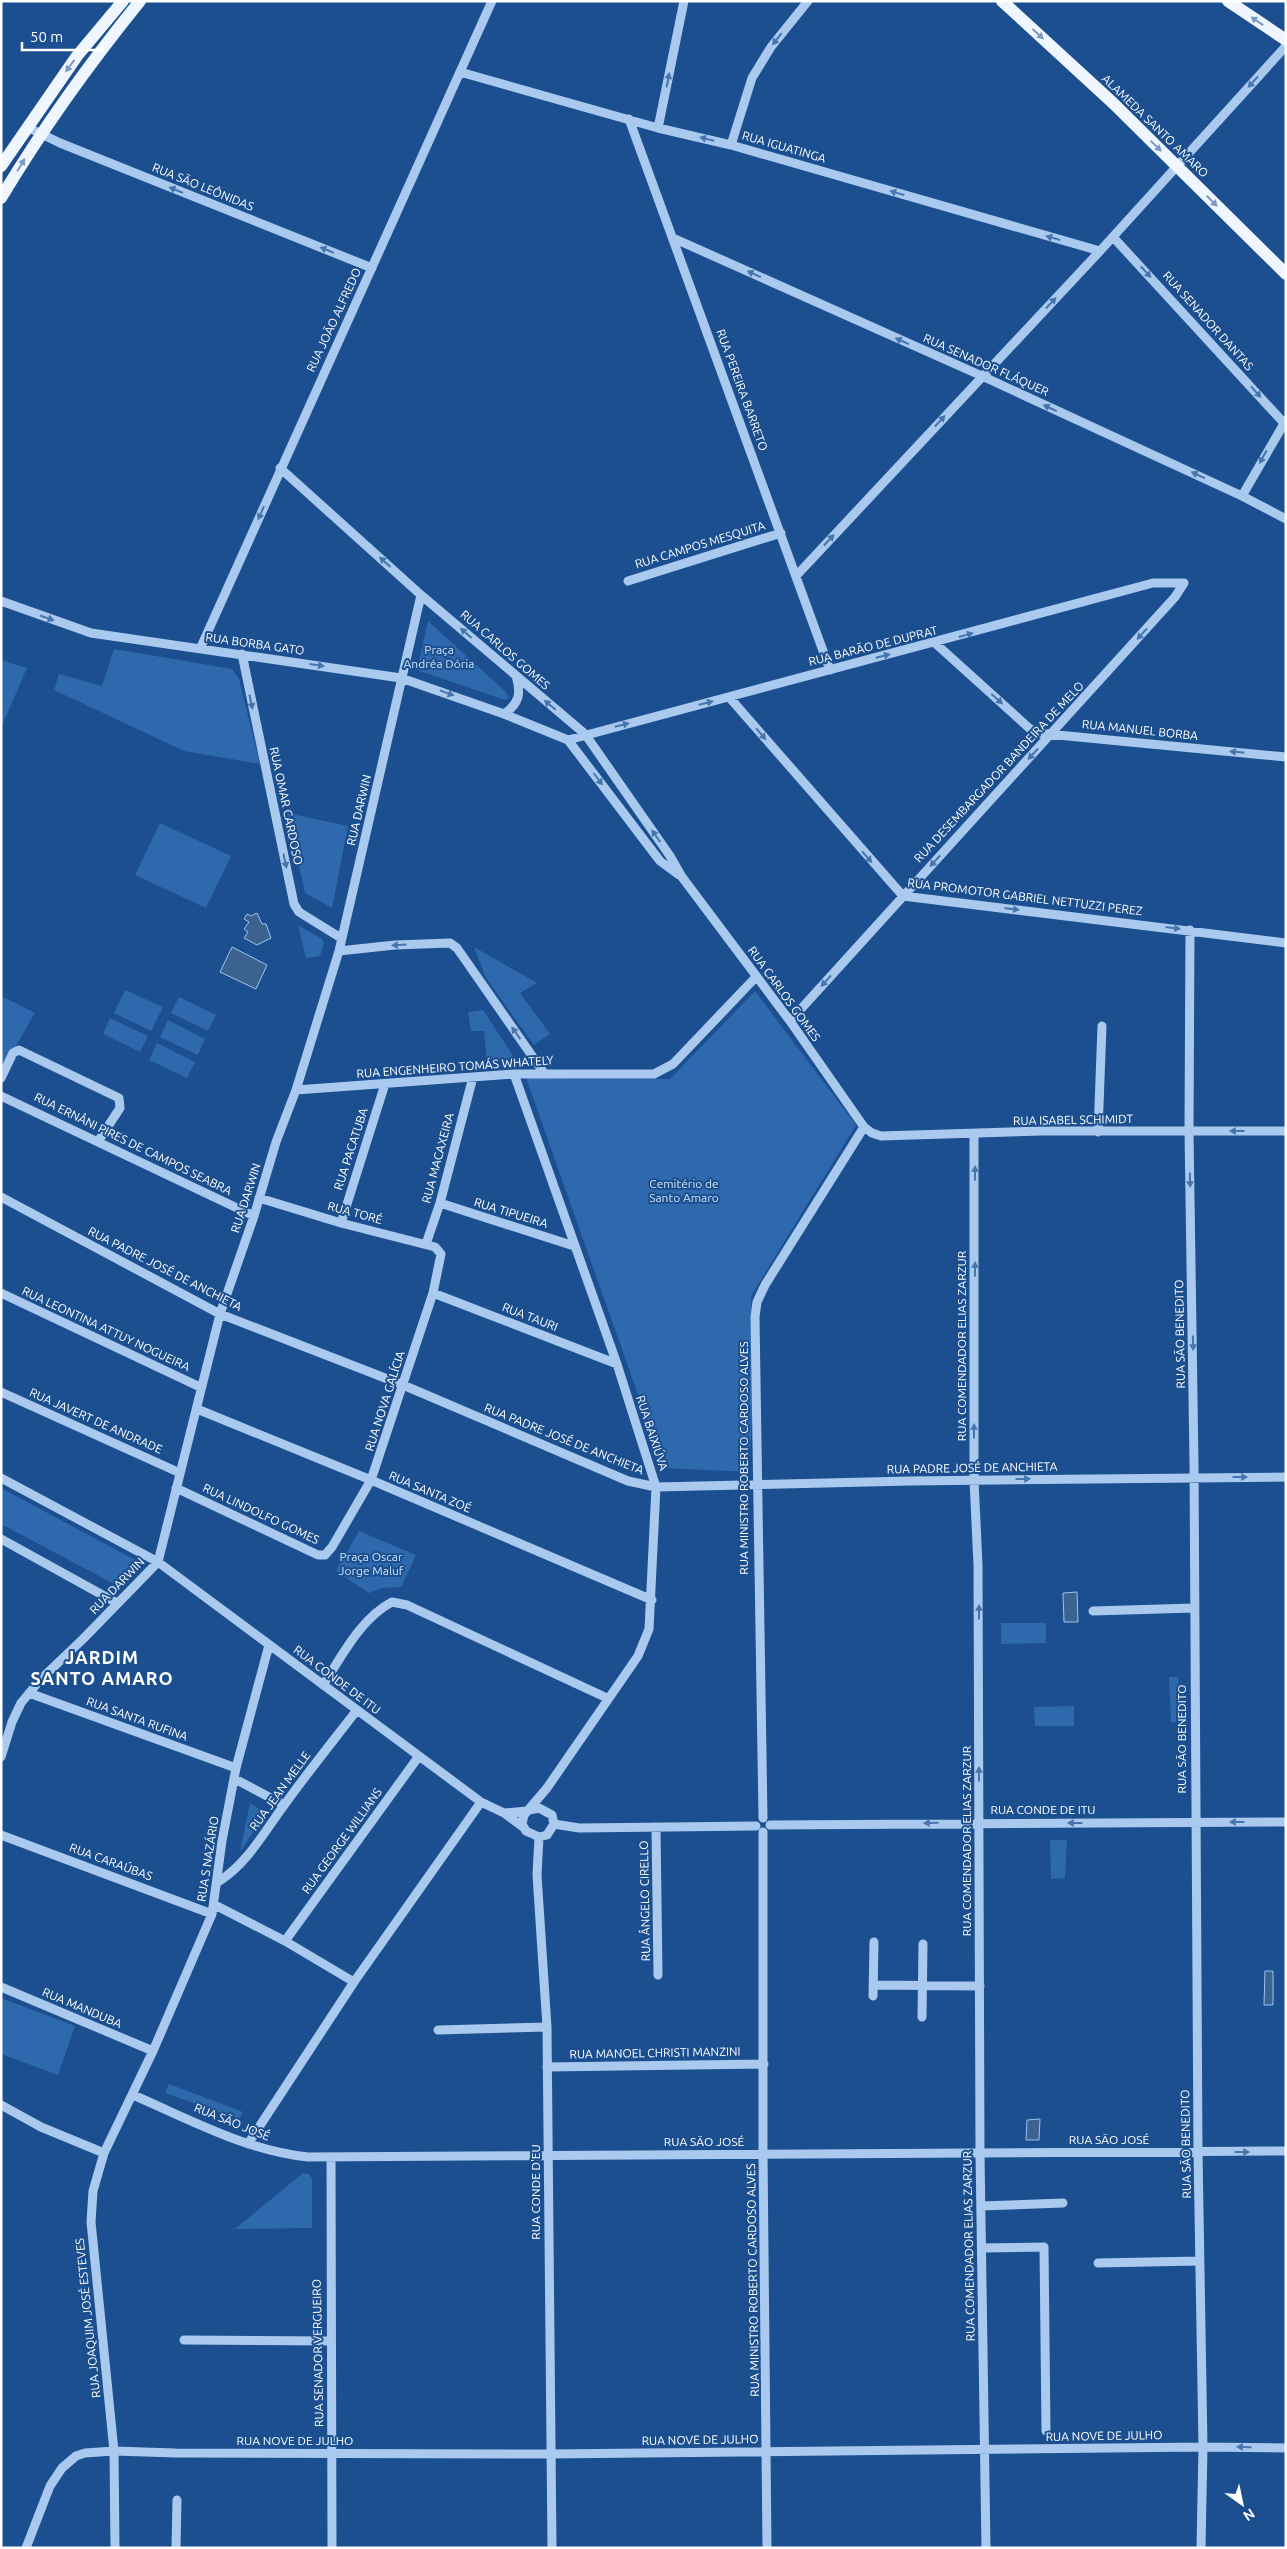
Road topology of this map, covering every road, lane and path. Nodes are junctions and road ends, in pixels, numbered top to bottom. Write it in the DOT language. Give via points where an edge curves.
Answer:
graph roads {
  1 [pos="123,1"];
  2 [pos="140,1"];
  3 [pos="492,1"];
  4 [pos="684,1"];
  5 [pos="808,1"];
  6 [pos="1002,1"];
  7 [pos="1228,1"];
  8 [pos="1286,40"];
  9 [pos="1286,46"];
  10 [pos="460,72"];
  11 [pos="629,119"];
  12 [pos="26,127"];
  13 [pos="658,128"];
  14 [pos="40,133"];
  15 [pos="731,145"];
  16 [pos="1,166"];
  17 [pos="1178,167"];
  18 [pos="1,198"];
  19 [pos="1113,237"];
  20 [pos="673,238"];
  21 [pos="1100,251"];
  22 [pos="372,268"];
  23 [pos="1286,274"];
  24 [pos="982,376"];
  25 [pos="1284,421"];
  26 [pos="280,468"];
  27 [pos="1242,496"];
  28 [pos="1286,519"];
  29 [pos="780,533"];
  30 [pos="796,576"];
  31 [pos="628,581"];
  32 [pos="1184,583"];
  33 [pos="422,595"];
  34 [pos="1,601"];
  35 [pos="935,643"];
  36 [pos="200,649"];
  37 [pos="242,654"];
  38 [pos="830,670"];
  39 [pos="516,676"];
  40 [pos="401,678"];
  41 [pos="729,697"];
  42 [pos="504,714"];
  43 [pos="585,734"];
  44 [pos="1052,734"];
  45 [pos="568,740"];
  46 [pos="1286,757"];
  47 [pos="682,877"];
  48 [pos="903,896"];
  49 [pos="1190,930"];
  50 [pos="341,938"];
  51 [pos="1286,943"];
  52 [pos="339,951"];
  53 [pos="755,978"];
  54 [pos="790,1021"];
  55 [pos="1102,1026"];
  56 [pos="544,1073"];
  57 [pos="514,1074"];
  58 [pos="473,1077"];
  59 [pos="1,1078"];
  60 [pos="385,1084"];
  61 [pos="296,1090"];
  62 [pos="1,1096"];
  63 [pos="864,1127"];
  64 [pos="1189,1131"];
  65 [pos="1286,1131"];
  66 [pos="1098,1132"];
  67 [pos="974,1134"];
  68 [pos="99,1140"];
  69 [pos="1,1197"];
  70 [pos="259,1198"];
  71 [pos="440,1203"];
  72 [pos="254,1216"];
  73 [pos="341,1223"];
  74 [pos="426,1244"];
  75 [pos="574,1246"];
  76 [pos="441,1254"];
  77 [pos="1,1293"];
  78 [pos="433,1293"];
  79 [pos="220,1314"];
  80 [pos="617,1364"];
  81 [pos="403,1384"];
  82 [pos="200,1387"];
  83 [pos="1,1392"];
  84 [pos="197,1409"];
  85 [pos="180,1473"];
  86 [pos="1194,1477"];
  87 [pos="1286,1477"];
  88 [pos="1,1478"];
  89 [pos="371,1480"];
  90 [pos="974,1480"];
  91 [pos="756,1484"];
  92 [pos="656,1487"];
  93 [pos="176,1488"];
  94 [pos="1,1539"];
  95 [pos="332,1547"];
  96 [pos="158,1562"];
  97 [pos="652,1600"];
  98 [pos="117,1603"];
  99 [pos="1194,1608"];
  100 [pos="1093,1611"];
  101 [pos="269,1645"];
  102 [pos="323,1685"];
  103 [pos="29,1693"];
  104 [pos="608,1698"];
  105 [pos="357,1710"];
  106 [pos="419,1756"];
  107 [pos="1,1757"];
  108 [pos="236,1768"];
  109 [pos="235,1779"];
  110 [pos="547,1788"];
  111 [pos="481,1802"];
  112 [pos="284,1805"];
  113 [pos="528,1810"];
  114 [pos="548,1812"];
  115 [pos="504,1813"];
  116 [pos="1196,1822"];
  117 [pos="1286,1822"];
  118 [pos="980,1823"];
  119 [pos="554,1824"];
  120 [pos="523,1827"];
  121 [pos="656,1827"];
  122 [pos="763,1828"];
  123 [pos="1,1835"];
  124 [pos="538,1837"];
  125 [pos="218,1882"];
  126 [pos="213,1909"];
  127 [pos="285,1941"];
  128 [pos="874,1942"];
  129 [pos="923,1944"];
  130 [pos="658,1975"];
  131 [pos="354,1982"];
  132 [pos="873,1986"];
  133 [pos="923,1986"];
  134 [pos="980,1986"];
  135 [pos="1,1987"];
  136 [pos="873,1996"];
  137 [pos="922,2017"];
  138 [pos="547,2027"];
  139 [pos="438,2030"];
  140 [pos="153,2051"];
  141 [pos="764,2064"];
  142 [pos="547,2068"];
  143 [pos="134,2095"];
  144 [pos="1,2105"];
  145 [pos="248,2144"];
  146 [pos="1286,2151"];
  147 [pos="1198,2152"];
  148 [pos="104,2153"];
  149 [pos="980,2153"];
  150 [pos="763,2154"];
  151 [pos="549,2156"];
  152 [pos="331,2157"];
  153 [pos="1063,2203"];
  154 [pos="981,2206"];
  155 [pos="982,2248"];
  156 [pos="1199,2261"];
  157 [pos="1098,2264"];
  158 [pos="184,2340"];
  159 [pos="330,2341"];
  160 [pos="1046,2431"];
  161 [pos="1203,2447"];
  162 [pos="1286,2448"];
  163 [pos="983,2449"];
  164 [pos="114,2451"];
  165 [pos="767,2451"];
  166 [pos="332,2454"];
  167 [pos="550,2454"];
  168 [pos="177,2500"];
  169 [pos="26,2548"];
  170 [pos="115,2548"];
  171 [pos="176,2548"];
  172 [pos="332,2548"];
  173 [pos="552,2548"];
  174 [pos="768,2548"];
  175 [pos="986,2548"];
  176 [pos="1201,2548"];
  1 -- 12 [label="main road, one-way" via="77,56"];
  2 -- 14 [label="main road" via="98,52"];
  3 -- 10 [label="street, RUA JOÃO ALFREDO"];
  13 -- 4 [label="street, one-way"];
  5 -- 15 [label="street, one-way" via="771,46 752,78"];
  6 -- 17 [label="main road, ALAMEDA SANTO AMARO, one-way"];
  8 -- 7 [label="main road, one-way"];
  9 -- 17 [label="street, one-way"];
  10 -- 11 [label="street, RUA IGUATINGA"];
  10 -- 22 [label="street, RUA JOÃO ALFREDO"];
  11 -- 13 [label="street, RUA IGUATINGA"];
  11 -- 20 [label="street, RUA PEREIRA BARRETO"];
  12 -- 14 [label="street, RUA SÃO LEÔNIDAS"];
  12 -- 16 [label="main road"];
  15 -- 13 [label="street, RUA IGUATINGA, one-way"];
  18 -- 14 [label="main road, one-way"];
  22 -- 14 [label="street, RUA SÃO LEÔNIDAS, one-way"];
  21 -- 15 [label="street, RUA IGUATINGA, one-way"];
  17 -- 19 [label="street"];
  17 -- 23 [label="main road, ALAMEDA SANTO AMARO, one-way"];
  19 -- 21 [label="street"];
  19 -- 25 [label="street, RUA SENADOR DANTAS, one-way"];
  24 -- 20 [label="street, RUA SENADOR FLÁQUER, one-way"];
  20 -- 29 [label="street, RUA PEREIRA BARRETO"];
  24 -- 21 [label="street, one-way"];
  22 -- 26 [label="street, RUA JOÃO ALFREDO"];
  27 -- 24 [label="street, RUA SENADOR FLÁQUER, one-way"];
  30 -- 24 [label="street, one-way"];
  25 -- 27 [label="street, one-way"];
  33 -- 26 [label="street, RUA CARLOS GOMES, one-way"];
  26 -- 36 [label="street, RUA JOÃO ALFREDO, one-way"];
  27 -- 28 [label="street, RUA SENADOR FLÁQUER"];
  29 -- 30 [label="street, RUA PEREIRA BARRETO"];
  29 -- 31 [label="street, RUA CAMPOS MESQUITA"];
  30 -- 38 [label="street, RUA PEREIRA BARRETO"];
  35 -- 32 [label="street, RUA BARÃO DE DUPRAT, one-way" via="1153,582"];
  32 -- 44 [label="street, RUA DESEMBARGADOR BANDEIRA DE MELO, one-way"];
  39 -- 33 [label="street, RUA CARLOS GOMES, one-way"];
  33 -- 40 [label="street, RUA DARWIN"];
  34 -- 36 [label="street, RUA BORBA GATO, one-way" via="91,633"];
  38 -- 35 [label="street, RUA BARÃO DE DUPRAT, one-way"];
  35 -- 44 [label="street, RUA MANUEL BORBA, one-way" via="1029,728 1037,733"];
  36 -- 37 [label="street, RUA BORBA GATO"];
  37 -- 40 [label="street, RUA BORBA GATO, one-way"];
  37 -- 50 [label="street, RUA OMAR CARDOSO, one-way" via="294,904 299,912"];
  38 -- 41 [label="street, RUA BARÃO DE DUPRAT"];
  39 -- 42 [label="street" via="519,699"];
  43 -- 39 [label="street, RUA CARLOS GOMES, one-way"];
  40 -- 42 [label="street, RUA BORBA GATO, one-way"];
  40 -- 50 [label="street, RUA DARWIN"];
  43 -- 41 [label="street, RUA BARÃO DE DUPRAT, one-way"];
  41 -- 48 [label="street, RUA PROMOTOR GABRIEL NETTUZZI PEREZ, one-way"];
  42 -- 45 [label="street"];
  43 -- 45 [label="street, RUA BARÃO DE DUPRAT"];
  47 -- 43 [label="street, RUA CARLOS GOMES, one-way"];
  46 -- 44 [label="street, RUA MANUEL BORBA, one-way"];
  44 -- 48 [label="street, RUA DESEMBARGADOR BANDEIRA DE MELO, one-way"];
  45 -- 47 [label="street, RUA CARLOS GOMES, one-way" via="660,861"];
  47 -- 53 [label="street, RUA CARLOS GOMES"];
  48 -- 49 [label="street, RUA PROMOTOR GABRIEL NETTUZZI PEREZ, one-way"];
  48 -- 54 [label="street, RUA DESEMBARGADOR BANDEIRA DE MELO, one-way"];
  49 -- 51 [label="street, RUA PROMOTOR GABRIEL NETTUZZI PEREZ"];
  49 -- 64 [label="street, RUA SÃO BENEDITO"];
  50 -- 52 [label="street, RUA DARWIN"];
  56 -- 52 [label="street, one-way" via="457,948 450,943"];
  52 -- 61 [label="street, RUA DARWIN"];
  53 -- 54 [label="street, RUA CARLOS GOMES"];
  53 -- 56 [label="street, RUA ENGENHEIRO TOMÁS WHATELY" via="664,1071 654,1074"];
  54 -- 63 [label="street, RUA CARLOS GOMES"];
  55 -- 66 [label="street"];
  56 -- 57 [label="street, RUA ENGENHEIRO TOMÁS WHATELY"];
  57 -- 58 [label="street, RUA ENGENHEIRO TOMÁS WHATELY"];
  57 -- 75 [label="street, RUA BAIXIÚVA"];
  58 -- 60 [label="street, RUA ENGENHEIRO TOMÁS WHATELY"];
  58 -- 71 [label="street, RUA MACAXEIRA"];
  59 -- 68 [label="street" via="13,1053 19,1050 119,1098 120,1108"];
  60 -- 61 [label="street, RUA ENGENHEIRO TOMÁS WHATELY"];
  60 -- 73 [label="street, RUA PACATUBA"];
  61 -- 70 [label="street, RUA DARWIN"];
  62 -- 68 [label="street, RUA ERNÂNI PIRES DE CAMPOS SEABRA"];
  63 -- 67 [label="street, RUA ISABEL SCHIMIDT" via="881,1136"];
  63 -- 91 [label="street, RUA MINISTRO ROBERTO CARDOSO ALVES" via="757,1302 754,1317"];
  65 -- 64 [label="street, RUA ISABEL SCHIMIDT, one-way"];
  64 -- 66 [label="street, RUA ISABEL SCHIMIDT"];
  64 -- 86 [label="street, RUA SÃO BENEDITO, one-way"];
  66 -- 67 [label="street, RUA ISABEL SCHIMIDT"];
  90 -- 67 [label="street, RUA COMENDADOR ELIAS ZARZUR, one-way"];
  68 -- 72 [label="street, RUA ERNÂNI PIRES DE CAMPOS SEABRA"];
  69 -- 79 [label="street, RUA PADRE JOSÉ DE ANCHIETA"];
  70 -- 72 [label="street, RUA DARWIN"];
  70 -- 73 [label="street, RUA TORÉ"];
  71 -- 74 [label="street, RUA MACAXEIRA"];
  71 -- 75 [label="street, RUA TIPUEIRA"];
  72 -- 79 [label="street, RUA DARWIN"];
  73 -- 74 [label="street, RUA TORÉ"];
  74 -- 76 [label="street, RUA TORÉ" via="438,1248"];
  75 -- 80 [label="street, RUA BAIXIÚVA"];
  76 -- 78 [label="street, RUA NOVA GALÍCIA"];
  77 -- 82 [label="street, RUA LEONTINA ATTUY NOGUEIRA"];
  78 -- 80 [label="street, RUA TAURI"];
  78 -- 81 [label="street, RUA NOVA GALÍCIA"];
  79 -- 81 [label="street, RUA PADRE JOSÉ DE ANCHIETA"];
  79 -- 82 [label="street, RUA DARWIN"];
  80 -- 92 [label="street, RUA BAIXIÚVA"];
  81 -- 89 [label="street, RUA NOVA GALÍCIA"];
  81 -- 92 [label="street, RUA PADRE JOSÉ DE ANCHIETA" via="628,1481"];
  82 -- 84 [label="street, RUA DARWIN"];
  83 -- 85 [label="street, RUA JAVERT DE ANDRADE"];
  84 -- 85 [label="street, RUA DARWIN"];
  84 -- 89 [label="street, RUA SANTA ZOÉ"];
  85 -- 93 [label="street, RUA DARWIN"];
  86 -- 87 [label="street, RUA PADRE JOSÉ DE ANCHIETA, one-way"];
  90 -- 86 [label="street, RUA PADRE JOSÉ DE ANCHIETA, one-way"];
  86 -- 99 [label="street, RUA SÃO BENEDITO"];
  88 -- 96 [label="street, RUA CONDE DE ITU"];
  89 -- 95 [label="street, RUA NOVA GALÍCIA"];
  89 -- 97 [label="street, RUA SANTA ZOÉ"];
  90 -- 91 [label="street, RUA PADRE JOSÉ DE ANCHIETA"];
  118 -- 90 [label="street, RUA COMENDADOR ELIAS ZARZUR, one-way" via="978,1565"];
  91 -- 92 [label="street, RUA PADRE JOSÉ DE ANCHIETA"];
  91 -- 122 [label="street, RUA MINISTRO ROBERTO CARDOSO ALVES" via="762,1818 767,1820"];
  92 -- 97 [label="street, RUA BAIXIÚVA"];
  93 -- 95 [label="street, RUA LINDOLFO GOMES" via="318,1555 325,1555"];
  93 -- 96 [label="street, RUA DARWIN"];
  94 -- 98 [label="street"];
  96 -- 98 [label="street, RUA DARWIN"];
  96 -- 101 [label="street, RUA CONDE DE ITU"];
  97 -- 104 [label="street, RUA BAIXIÚVA" via="650,1629 638,1656"];
  98 -- 103 [label="street, RUA DARWIN"];
  99 -- 100 [label="street"];
  99 -- 116 [label="street, RUA SÃO BENEDITO"];
  101 -- 102 [label="street, RUA CONDE DE ITU"];
  101 -- 108 [label="street, RUA S NAZÁRIO"];
  102 -- 104 [label="street" via="378,1609 392,1602 407,1605"];
  102 -- 105 [label="street, RUA CONDE DE ITU"];
  103 -- 107 [label="street, RUA DARWIN" via="12,1722"];
  103 -- 108 [label="street, RUA SANTA RUFINA"];
  104 -- 110 [label="street, RUA BAIXIÚVA"];
  105 -- 106 [label="street, RUA CONDE DE ITU"];
  105 -- 112 [label="street, RUA JEAN MELLE"];
  106 -- 111 [label="street, RUA CONDE DE ITU"];
  106 -- 127 [label="street, RUA GEORGE WILLIANS"];
  108 -- 109 [label="street, RUA S NAZÁRIO"];
  109 -- 112 [label="street"];
  109 -- 125 [label="street, RUA S NAZÁRIO" via="222,1841"];
  110 -- 113 [label="street"];
  110 -- 114 [label="street"];
  111 -- 115 [label="street, RUA CONDE DE ITU"];
  111 -- 131 [label="street"];
  112 -- 125 [label="street, RUA JEAN MELLE" via="252,1851"];
  113 -- 114 [label="street" via="539,1808"];
  113 -- 115 [label="street"];
  113 -- 120 [label="street"];
  114 -- 119 [label="street"];
  115 -- 120 [label="street, RUA CONDE DE ITU"];
  117 -- 116 [label="street, RUA CONDE DE ITU, one-way"];
  116 -- 118 [label="street, RUA CONDE DE ITU, one-way"];
  116 -- 147 [label="street, RUA SÃO BENEDITO"];
  118 -- 122 [label="street, RUA CONDE DE ITU, one-way"];
  118 -- 134 [label="street, RUA COMENDADOR ELIAS ZARZUR"];
  119 -- 121 [label="street, RUA CONDE DE ITU" via="579,1828"];
  119 -- 124 [label="street" via="547,1835"];
  120 -- 124 [label="street"];
  121 -- 122 [label="street, RUA CONDE DE ITU"];
  121 -- 130 [label="street, RUA ÂNGELO CIRELLO"];
  122 -- 141 [label="street, RUA MINISTRO ROBERTO CARDOSO ALVES"];
  123 -- 126 [label="street, RUA CARAÚBAS"];
  124 -- 138 [label="street, RUA CONDE D'EU" via="537,1876"];
  125 -- 126 [label="street, RUA S NAZÁRIO"];
  126 -- 127 [label="street, RUA CARAÚBAS"];
  126 -- 140 [label="street, RUA S NAZÁRIO"];
  127 -- 131 [label="street, RUA CARAÚBAS"];
  128 -- 132 [label="street"];
  129 -- 133 [label="street"];
  131 -- 145 [label="street"];
  132 -- 133 [label="street"];
  132 -- 136 [label="street"];
  133 -- 134 [label="street"];
  133 -- 137 [label="street"];
  134 -- 149 [label="street, RUA COMENDADOR ELIAS ZARZUR"];
  135 -- 140 [label="street, RUA MANDUBA"];
  138 -- 139 [label="street"];
  138 -- 142 [label="street, RUA CONDE D'EU"];
  140 -- 143 [label="street, RUA S NAZÁRIO"];
  141 -- 142 [label="street, RUA MANOEL CHRISTI MANZINI"];
  141 -- 150 [label="street, RUA MINISTRO ROBERTO CARDOSO ALVES"];
  142 -- 151 [label="street, RUA CONDE D'EU"];
  143 -- 145 [label="street, RUA SÃO JOSÉ"];
  143 -- 148 [label="street, RUA JOAQUIM JOSÉ ESTEVES"];
  144 -- 148 [label="street" via="41,2127"];
  145 -- 152 [label="street, RUA SÃO JOSÉ" via="291,2155"];
  147 -- 146 [label="street, RUA SÃO JOSÉ, one-way"];
  147 -- 149 [label="street, RUA SÃO JOSÉ"];
  147 -- 156 [label="street, RUA SÃO BENEDITO"];
  148 -- 164 [label="street, RUA JOAQUIM JOSÉ ESTEVES" via="93,2191 91,2222"];
  149 -- 150 [label="street, RUA SÃO JOSÉ"];
  149 -- 154 [label="street, RUA COMENDADOR ELIAS ZARZUR"];
  150 -- 151 [label="street, RUA SÃO JOSÉ"];
  150 -- 165 [label="street, RUA MINISTRO ROBERTO CARDOSO ALVES"];
  151 -- 152 [label="street, RUA SÃO JOSÉ"];
  151 -- 167 [label="street, RUA CONDE D'EU"];
  152 -- 159 [label="street, RUA SENADOR VERGUEIRO"];
  153 -- 154 [label="street"];
  154 -- 155 [label="street, RUA COMENDADOR ELIAS ZARZUR"];
  155 -- 160 [label="street" via="1044,2247"];
  155 -- 163 [label="street, RUA COMENDADOR ELIAS ZARZUR"];
  156 -- 157 [label="street"];
  156 -- 161 [label="street, RUA SÃO BENEDITO"];
  158 -- 159 [label="street"];
  159 -- 166 [label="street, RUA SENADOR VERGUEIRO"];
  162 -- 161 [label="street, RUA NOVE DE JULHO, one-way"];
  161 -- 163 [label="street, RUA NOVE DE JULHO"];
  161 -- 176 [label="street, RUA SÃO BENEDITO"];
  163 -- 165 [label="street, RUA NOVE DE JULHO"];
  163 -- 175 [label="street, RUA COMENDADOR ELIAS ZARZUR"];
  164 -- 166 [label="street, RUA NOVE DE JULHO"];
  164 -- 169 [label="street, RUA NOVE DE JULHO" via="85,2453 62,2468 41,2503"];
  164 -- 170 [label="street, RUA JOAQUIM JOSÉ ESTEVES"];
  165 -- 167 [label="street, RUA NOVE DE JULHO"];
  165 -- 174 [label="street, RUA MINISTRO ROBERTO CARDOSO ALVES"];
  166 -- 167 [label="street, RUA NOVE DE JULHO"];
  166 -- 172 [label="street, RUA SENADOR VERGUEIRO"];
  167 -- 173 [label="street, RUA CONDE D'EU"];
  168 -- 171 [label="street"];
}
